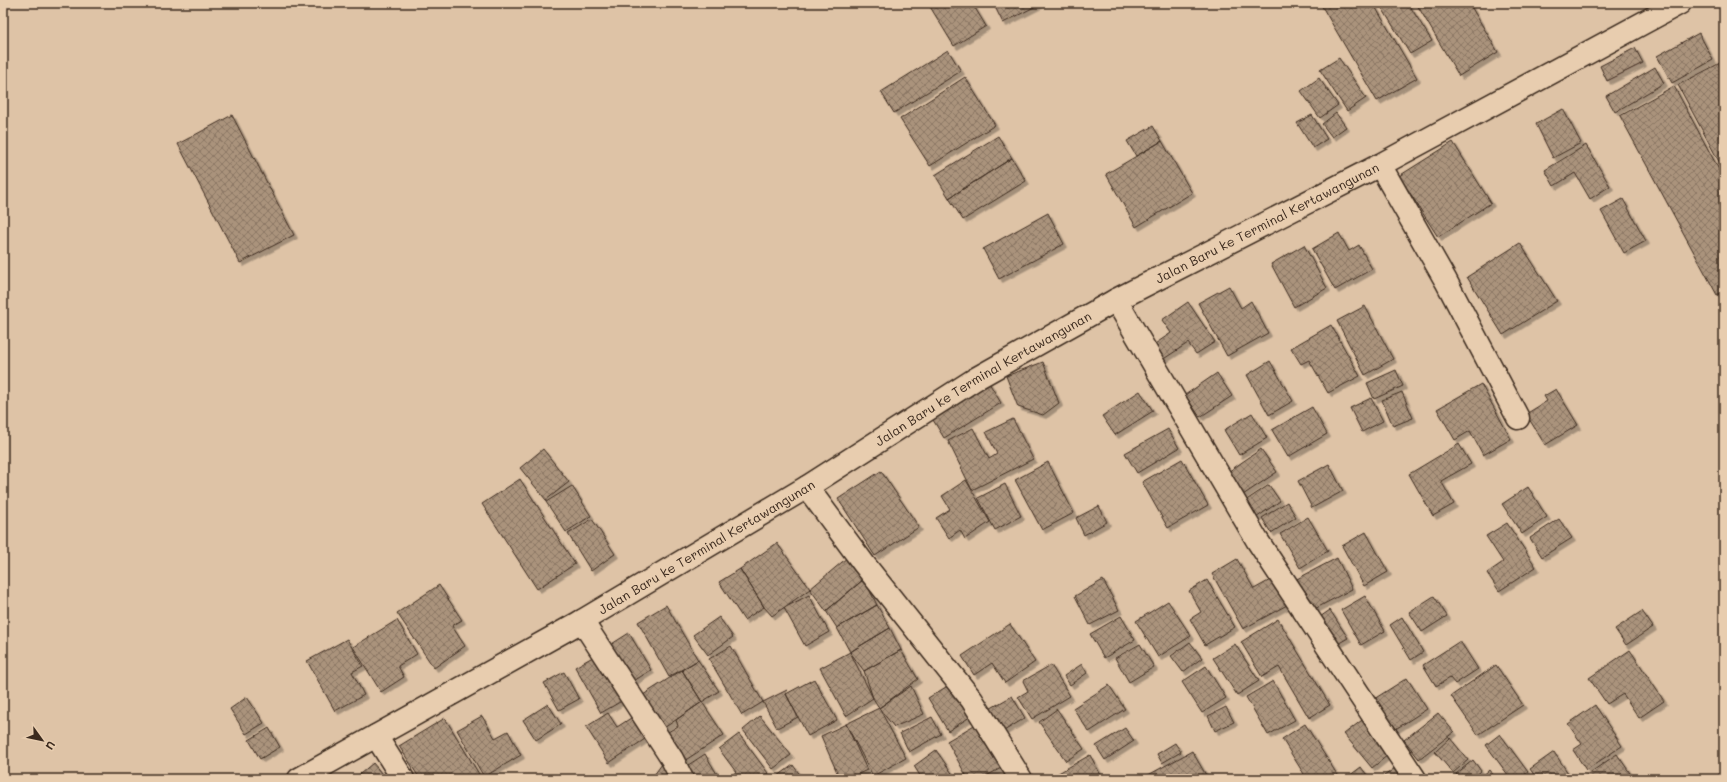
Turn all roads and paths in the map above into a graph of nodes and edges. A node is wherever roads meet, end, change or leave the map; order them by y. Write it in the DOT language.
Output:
graph roads {
  1 [pos="1680,3"];
  2 [pos="1380,165"];
  3 [pos="1116,300"];
  4 [pos="1518,418"];
  5 [pos="807,487"];
  6 [pos="582,621"];
  7 [pos="376,736"];
  8 [pos="299,779"];
  9 [pos="403,779"];
  10 [pos="682,779"];
  11 [pos="1021,779"];
  12 [pos="1415,779"];
  1 -- 2 [label="main road, Jalan Baru ke Terminal Kertawangunan"];
  2 -- 3 [label="main road, Jalan Baru ke Terminal Kertawangunan"];
  2 -- 4 [label="main road"];
  3 -- 5 [label="main road, Jalan Baru ke Terminal Kertawangunan"];
  3 -- 12 [label="main road"];
  5 -- 6 [label="main road, Jalan Baru ke Terminal Kertawangunan"];
  5 -- 11 [label="main road"];
  6 -- 7 [label="main road, Jalan Baru ke Terminal Kertawangunan"];
  6 -- 10 [label="main road"];
  7 -- 8 [label="main road, Jalan Baru ke Terminal Kertawangunan"];
  7 -- 9 [label="main road"];
}
